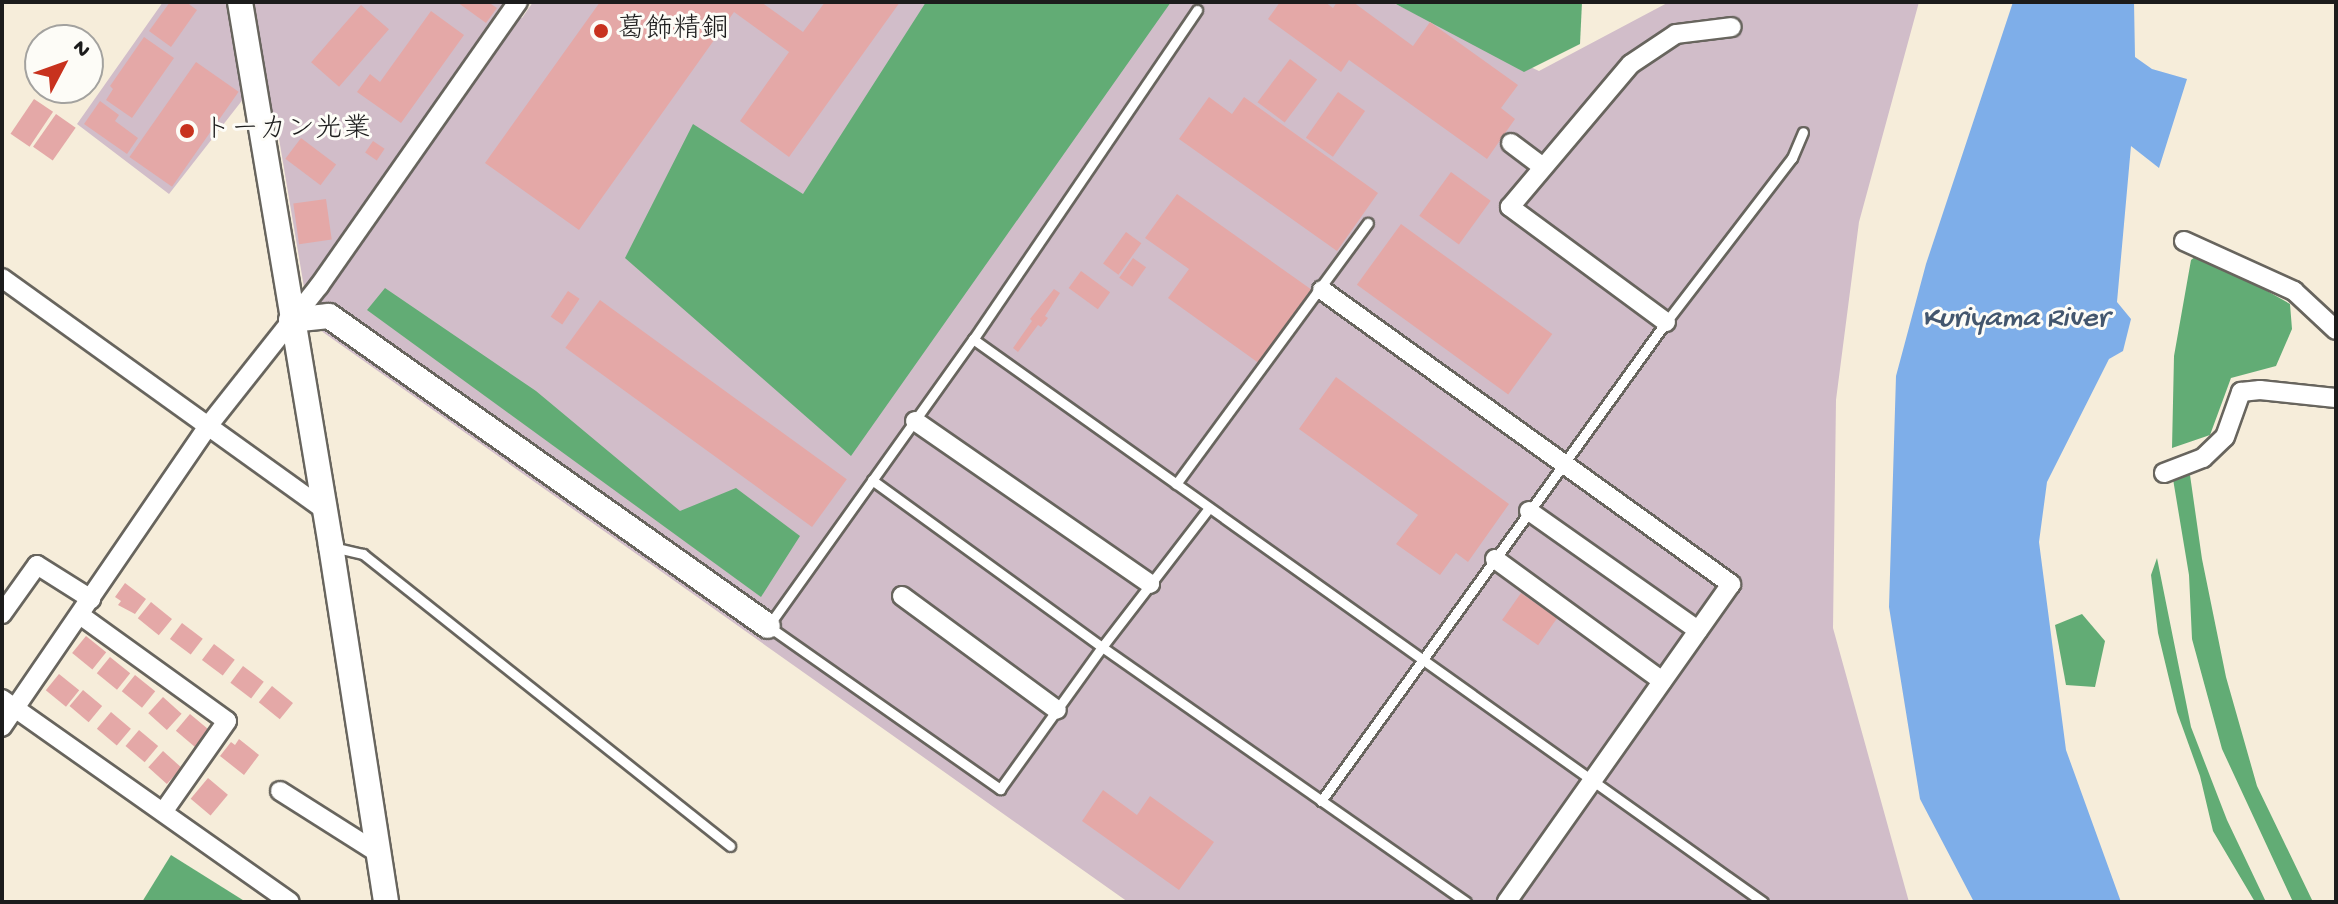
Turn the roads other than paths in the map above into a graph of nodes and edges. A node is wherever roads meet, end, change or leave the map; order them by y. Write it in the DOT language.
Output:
graph roads {
  1 [pos="240,2"];
  2 [pos="518,2"];
  3 [pos="1197,10"];
  4 [pos="1732,27"];
  5 [pos="1803,132"];
  6 [pos="1511,143"];
  7 [pos="1541,166"];
  8 [pos="1368,223"];
  9 [pos="2184,241"];
  10 [pos="2,278"];
  11 [pos="1322,290"];
  12 [pos="291,320"];
  13 [pos="1666,322"];
  14 [pos="2336,330"];
  15 [pos="973,339"];
  16 [pos="2336,398"];
  17 [pos="915,421"];
  18 [pos="208,426"];
  19 [pos="1565,462"];
  20 [pos="2164,473"];
  21 [pos="872,480"];
  22 [pos="1176,484"];
  23 [pos="1209,508"];
  24 [pos="324,509"];
  25 [pos="1529,511"];
  26 [pos="331,546"];
  27 [pos="1495,559"];
  28 [pos="1150,584"];
  29 [pos="902,596"];
  30 [pos="91,599"];
  31 [pos="2,614"];
  32 [pos="80,615"];
  33 [pos="768,626"];
  34 [pos="1698,630"];
  35 [pos="1102,647"];
  36 [pos="1422,660"];
  37 [pos="1662,681"];
  38 [pos="9,703"];
  39 [pos="1057,710"];
  40 [pos="2,727"];
  41 [pos="1592,780"];
  42 [pos="280,791"];
  43 [pos="1321,801"];
  44 [pos="163,812"];
  45 [pos="730,846"];
  46 [pos="378,853"];
  47 [pos="290,902"];
  48 [pos="386,902"];
  49 [pos="1466,902"];
  50 [pos="1507,902"];
  51 [pos="1763,902"];
  1 -- 12 [label="street"];
  2 -- 12 [label="street"];
  3 -- 15 [label="lane"];
  4 -- 7 [label="street"];
  5 -- 13 [label="lane"];
  6 -- 7 [label="street"];
  7 -- 13 [label="street"];
  8 -- 11 [label="lane"];
  9 -- 14 [label="street"];
  10 -- 18 [label="street"];
  11 -- 19 [label="street"];
  11 -- 22 [label="lane"];
  12 -- 18 [label="street"];
  12 -- 24 [label="street"];
  12 -- 33 [label="street"];
  13 -- 19 [label="lane"];
  15 -- 17 [label="lane"];
  15 -- 22 [label="lane"];
  16 -- 20 [label="street"];
  17 -- 21 [label="lane"];
  17 -- 28 [label="street"];
  18 -- 24 [label="street"];
  18 -- 30 [label="street"];
  19 -- 25 [label="lane"];
  19 -- 34 [label="street"];
  21 -- 33 [label="lane"];
  21 -- 35 [label="lane"];
  22 -- 23 [label="lane"];
  23 -- 28 [label="lane"];
  23 -- 36 [label="lane"];
  24 -- 26 [label="street"];
  25 -- 27 [label="lane"];
  25 -- 34 [label="street"];
  26 -- 45 [label="lane"];
  26 -- 46 [label="street"];
  27 -- 36 [label="lane"];
  27 -- 37 [label="street"];
  28 -- 35 [label="lane"];
  29 -- 39 [label="street"];
  30 -- 31 [label="street"];
  30 -- 32 [label="street"];
  32 -- 38 [label="street"];
  32 -- 44 [label="street"];
  33 -- 39 [label="lane"];
  34 -- 37 [label="street"];
  35 -- 39 [label="lane"];
  35 -- 43 [label="lane"];
  36 -- 41 [label="lane"];
  36 -- 43 [label="lane"];
  37 -- 41 [label="street"];
  38 -- 40 [label="street"];
  38 -- 44 [label="street"];
  41 -- 50 [label="street"];
  41 -- 51 [label="lane"];
  42 -- 46 [label="street"];
  43 -- 49 [label="lane"];
  44 -- 47 [label="street"];
  46 -- 48 [label="street"];
}
